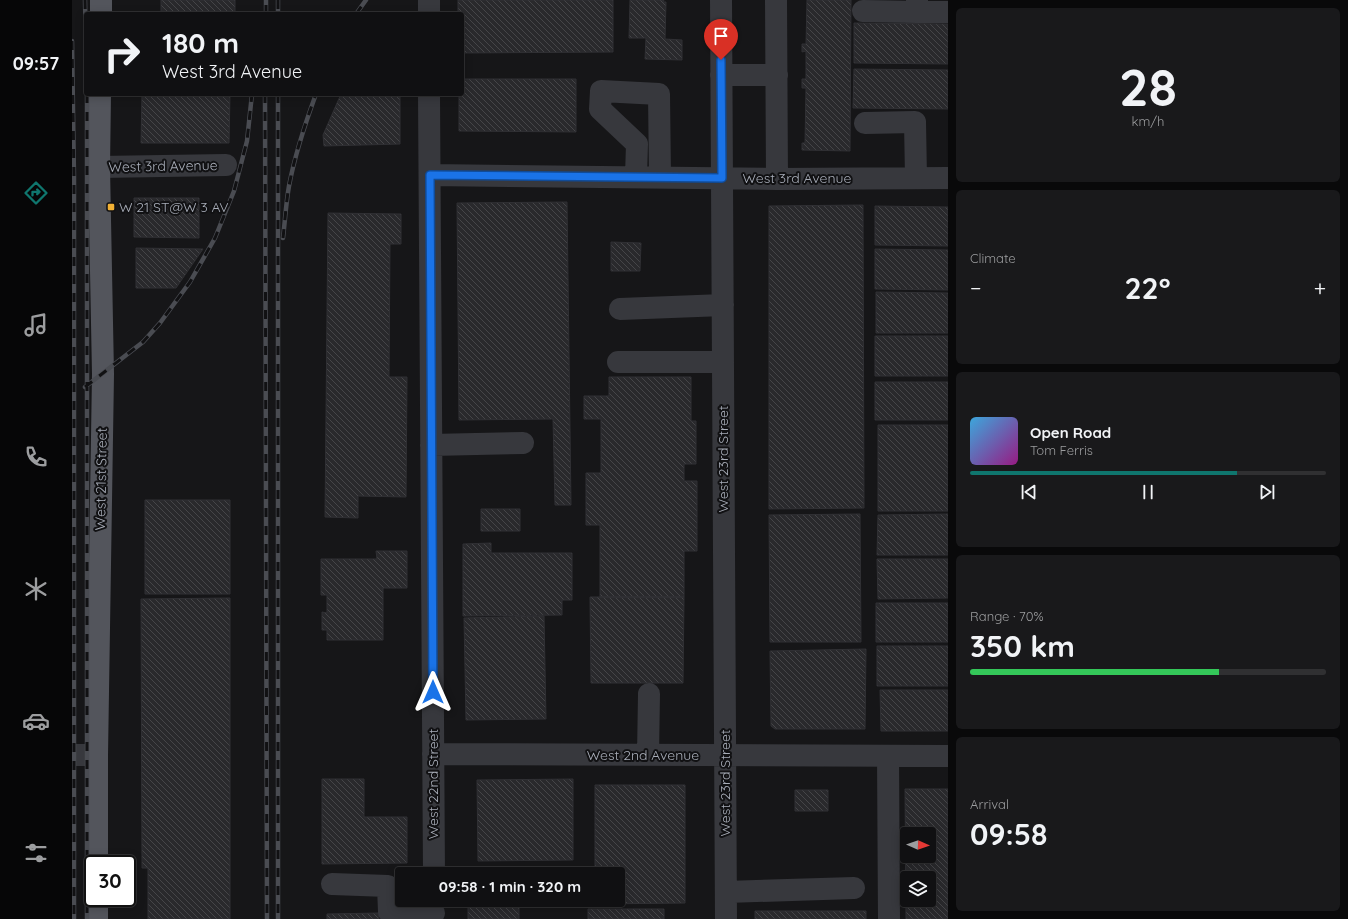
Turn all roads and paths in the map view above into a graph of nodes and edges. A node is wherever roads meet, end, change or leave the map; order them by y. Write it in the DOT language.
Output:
graph roads {
  1 [pos="101,0"];
  2 [pos="429,0"];
  3 [pos="721,0"];
  4 [pos="776,0"];
  5 [pos="917,6"];
  6 [pos="863,11"];
  7 [pos="101,12"];
  8 [pos="429,12"];
  9 [pos="948,12"];
  10 [pos="721,75"];
  11 [pos="777,75"];
  12 [pos="100,96"];
  13 [pos="429,96"];
  14 [pos="865,123"];
  15 [pos="226,165"];
  16 [pos="99,167"];
  17 [pos="430,175"];
  18 [pos="636,176"];
  19 [pos="660,177"];
  20 [pos="722,178"];
  21 [pos="916,178"];
  22 [pos="948,178"];
  23 [pos="776,179"];
  24 [pos="723,305"];
  25 [pos="620,309"];
  26 [pos="618,362"];
  27 [pos="723,362"];
  28 [pos="523,442"];
  29 [pos="431,445"];
  30 [pos="649,694"];
  31 [pos="433,754"];
  32 [pos="72,755"];
  33 [pos="97,755"];
  34 [pos="648,755"];
  35 [pos="725,755"];
  36 [pos="888,756"];
  37 [pos="948,756"];
  38 [pos="97,855"];
  39 [pos="434,867"];
  40 [pos="332,884"];
  41 [pos="854,888"];
  42 [pos="726,892"];
  43 [pos="97,907"];
  44 [pos="434,911"];
  45 [pos="97,919"];
  46 [pos="726,919"];
  47 [pos="889,919"];
  1 -- 7 [label="main road"];
  2 -- 8 [label="street"];
  3 -- 10 [label="street, West 23rd Street"];
  4 -- 11 [label="street"];
  5 -- 6 [label="street"];
  5 -- 9 [label="street"];
  10 -- 11 [label="street"];
  10 -- 20 [label="street, West 23rd Street"];
  11 -- 23 [label="street"];
  12 -- 16 [label="main road, West 21st Street"];
  13 -- 17 [label="street, West 22nd Street"];
  14 -- 21 [label="street"];
  15 -- 16 [label="street, West 3rd Avenue"];
  16 -- 33 [label="main road, West 21st Street"];
  17 -- 18 [label="street, West 3rd Avenue"];
  17 -- 29 [label="street, West 22nd Street"];
  18 -- 19 [label="street, West 3rd Avenue"];
  18 -- 19 [label="street"];
  19 -- 20 [label="street, West 3rd Avenue"];
  20 -- 23 [label="street, West 3rd Avenue"];
  20 -- 24 [label="street, West 23rd Street"];
  21 -- 22 [label="street, West 3rd Avenue"];
  21 -- 23 [label="street, West 3rd Avenue"];
  24 -- 25 [label="street"];
  24 -- 27 [label="street, West 23rd Street"];
  26 -- 27 [label="street"];
  27 -- 35 [label="street, West 23rd Street"];
  28 -- 29 [label="street"];
  29 -- 31 [label="street, West 22nd Street"];
  30 -- 34 [label="street"];
  31 -- 34 [label="street, West 2nd Avenue"];
  31 -- 39 [label="street, West 22nd Street"];
  32 -- 33 [label="street"];
  33 -- 38 [label="main road, West 21st Street"];
  34 -- 35 [label="street, West 2nd Avenue"];
  35 -- 36 [label="street, West 2nd Avenue"];
  35 -- 42 [label="street, West 23rd Street"];
  36 -- 37 [label="street, West 2nd Avenue"];
  36 -- 47 [label="street"];
  40 -- 44 [label="street"];
  41 -- 42 [label="street"];
  42 -- 46 [label="street, West 23rd Street"];
  43 -- 45 [label="main road"];
}
